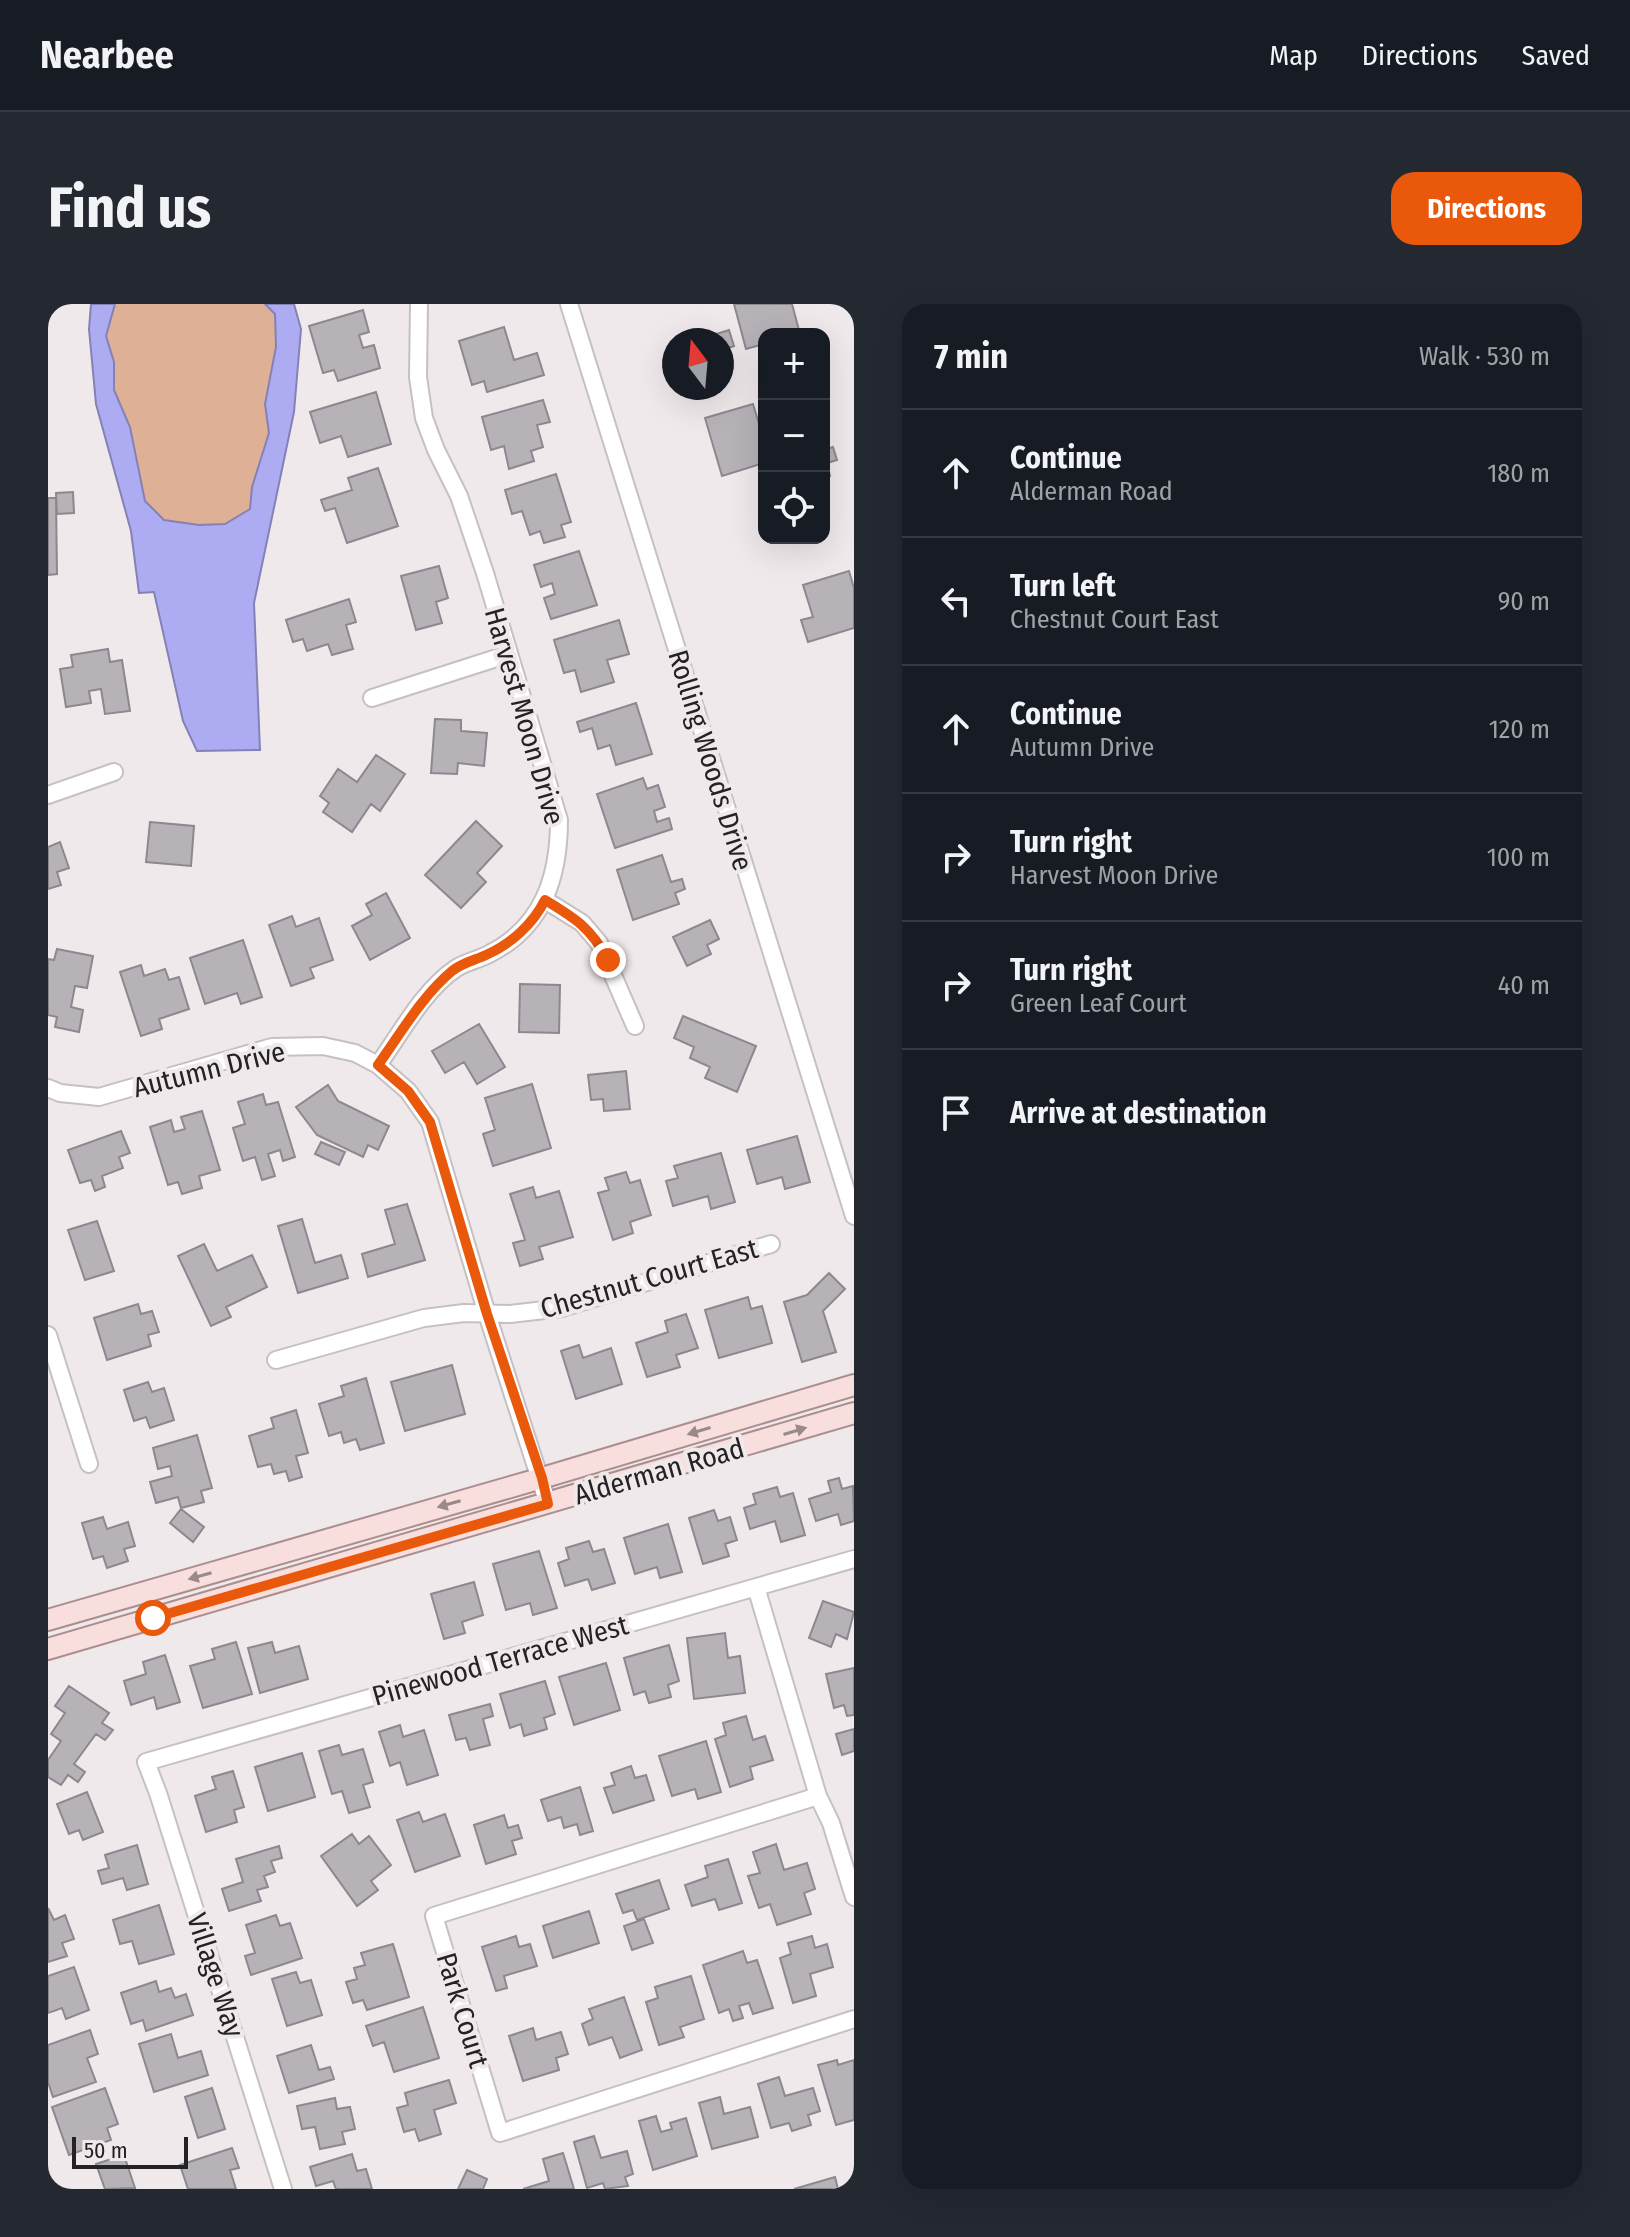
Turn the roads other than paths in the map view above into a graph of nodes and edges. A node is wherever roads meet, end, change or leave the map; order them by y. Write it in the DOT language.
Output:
graph roads {
  1 [pos="419,304"];
  2 [pos="569,304"];
  3 [pos="509,654"];
  4 [pos="372,698"];
  5 [pos="114,772"];
  6 [pos="48,795"];
  7 [pos="545,900"];
  8 [pos="635,1026"];
  9 [pos="378,1065"];
  10 [pos="48,1088"];
  11 [pos="854,1216"];
  12 [pos="771,1244"];
  13 [pos="487,1314"];
  14 [pos="48,1335"];
  15 [pos="276,1360"];
  16 [pos="854,1385"];
  17 [pos="854,1413"];
  18 [pos="89,1464"];
  19 [pos="542,1478"];
  20 [pos="548,1504"];
  21 [pos="854,1559"];
  22 [pos="756,1587"];
  23 [pos="48,1620"];
  24 [pos="48,1649"];
  25 [pos="146,1762"];
  26 [pos="818,1796"];
  27 [pos="854,1897"];
  28 [pos="854,2019"];
  29 [pos="283,2189"];
  1 -- 3 [label="street, Harvest Moon Drive"];
  2 -- 11 [label="street, Rolling Woods Drive"];
  3 -- 4 [label="street"];
  3 -- 7 [label="street, Harvest Moon Drive"];
  5 -- 6 [label="street"];
  7 -- 8 [label="street"];
  7 -- 9 [label="street, Harvest Moon Drive"];
  9 -- 10 [label="street, Autumn Drive"];
  9 -- 13 [label="street, Autumn Drive"];
  12 -- 13 [label="street, Chestnut Court East"];
  13 -- 15 [label="street, Chestnut Court East"];
  13 -- 19 [label="street"];
  14 -- 18 [label="street"];
  16 -- 19 [label="main road, Alderman Road, one-way"];
  20 -- 17 [label="main road, Alderman Road, one-way"];
  19 -- 20 [label="street"];
  19 -- 23 [label="main road, Alderman Road, one-way"];
  20 -- 24 [label="main road, Alderman Road"];
  21 -- 22 [label="street, Pinewood Terrace West"];
  22 -- 25 [label="street, Pinewood Terrace West"];
  22 -- 26 [label="street"];
  25 -- 29 [label="street, Village Way"];
  26 -- 27 [label="street"];
  26 -- 28 [label="street, Park Court"];
}
